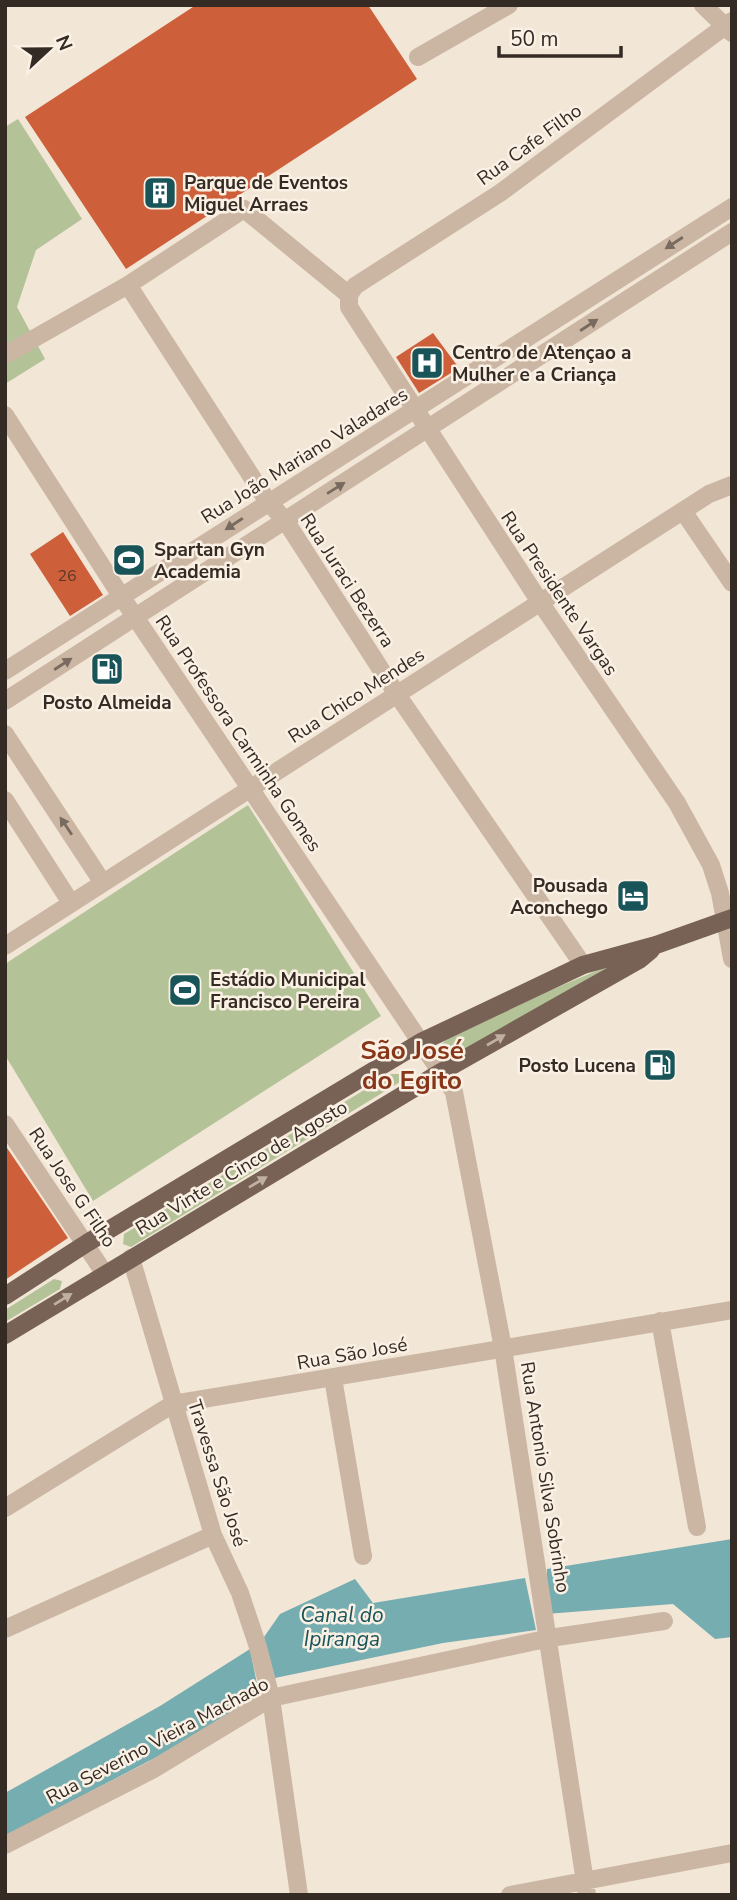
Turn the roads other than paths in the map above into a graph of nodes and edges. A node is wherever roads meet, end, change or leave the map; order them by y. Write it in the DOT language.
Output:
graph roads {
  1 [pos="509,5"];
  2 [pos="703,5"];
  3 [pos="729,27"];
  4 [pos="418,57"];
  5 [pos="732,207"];
  6 [pos="732,232"];
  7 [pos="128,285"];
  8 [pos="349,295"];
  9 [pos="5,355"];
  10 [pos="414,410"];
  11 [pos="5,415"];
  12 [pos="427,430"];
  13 [pos="732,485"];
  14 [pos="268,502"];
  15 [pos="683,511"];
  16 [pos="285,520"];
  17 [pos="732,583"];
  18 [pos="121,596"];
  19 [pos="540,602"];
  20 [pos="136,617"];
  21 [pos="5,671"];
  22 [pos="397,694"];
  23 [pos="5,701"];
  24 [pos="5,734"];
  25 [pos="251,788"];
  26 [pos="5,800"];
  27 [pos="103,883"];
  28 [pos="71,903"];
  29 [pos="728,919"];
  30 [pos="656,945"];
  31 [pos="5,946"];
  32 [pos="732,959"];
  33 [pos="583,965"];
  34 [pos="421,1042"];
  35 [pos="441,1072"];
  36 [pos="5,1124"];
  37 [pos="86,1243"];
  38 [pos="131,1258"];
  39 [pos="105,1273"];
  40 [pos="5,1296"];
  41 [pos="732,1310"];
  42 [pos="660,1321"];
  43 [pos="5,1335"];
  44 [pos="503,1349"];
  45 [pos="333,1378"];
  46 [pos="173,1404"];
  47 [pos="5,1508"];
  48 [pos="697,1527"];
  49 [pos="213,1535"];
  50 [pos="363,1556"];
  51 [pos="664,1621"];
  52 [pos="5,1629"];
  53 [pos="550,1639"];
  54 [pos="271,1698"];
  55 [pos="5,1845"];
  56 [pos="732,1853"];
  57 [pos="586,1887"];
  58 [pos="299,1895"];
  59 [pos="510,1895"];
  1 -- 4 [label="street"];
  2 -- 3 [label="street"];
  3 -- 8 [label="street, Rua Cafe Filho"];
  5 -- 10 [label="street, Rua João Mariano Valadares, one-way"];
  12 -- 6 [label="street, one-way"];
  7 -- 8 [label="street"];
  7 -- 9 [label="street"];
  7 -- 14 [label="street, Rua Juraci Bezerra"];
  8 -- 10 [label="street, Rua Presidente Vargas"];
  10 -- 12 [label="street, Rua Presidente Vargas"];
  10 -- 14 [label="street, Rua João Mariano Valadares"];
  11 -- 18 [label="street, Rua Professora Carminha Gomes"];
  16 -- 12 [label="street, one-way"];
  12 -- 19 [label="street, Rua Presidente Vargas"];
  13 -- 15 [label="street, Rua Chico Mendes"];
  14 -- 16 [label="street, Rua Juraci Bezerra"];
  14 -- 18 [label="street, Rua João Mariano Valadares, one-way"];
  15 -- 17 [label="street"];
  15 -- 19 [label="street, Rua Chico Mendes"];
  16 -- 20 [label="street"];
  16 -- 22 [label="street, Rua Juraci Bezerra"];
  18 -- 20 [label="street, Rua Professora Carminha Gomes"];
  18 -- 21 [label="street, Rua João Mariano Valadares"];
  19 -- 22 [label="street, Rua Chico Mendes"];
  19 -- 29 [label="street, Rua Presidente Vargas"];
  23 -- 20 [label="street, one-way"];
  20 -- 25 [label="street, Rua Professora Carminha Gomes"];
  22 -- 25 [label="street, Rua Chico Mendes"];
  22 -- 33 [label="street, Rua Juraci Bezerra"];
  27 -- 24 [label="street, one-way"];
  25 -- 27 [label="street, Rua Chico Mendes"];
  25 -- 34 [label="street, Rua Professora Carminha Gomes"];
  26 -- 28 [label="street"];
  27 -- 28 [label="street, Rua Chico Mendes"];
  28 -- 31 [label="street, Rua Chico Mendes"];
  29 -- 30 [label="main road"];
  29 -- 32 [label="street, Rua Presidente Vargas"];
  30 -- 33 [label="main road, Rua Vinte e Cinco de Agosto"];
  35 -- 30 [label="main road, Rua Vinte e Cinco de Agosto, one-way"];
  33 -- 34 [label="main road, Rua Vinte e Cinco de Agosto"];
  34 -- 35 [label="street, Rua Professora Carminha Gomes"];
  34 -- 37 [label="main road, Rua Vinte e Cinco de Agosto"];
  38 -- 35 [label="main road, Rua Vinte e Cinco de Agosto, one-way"];
  35 -- 44 [label="street, Rua Antonio Silva Sobrinho"];
  36 -- 37 [label="street, Rua Jose G Filho"];
  37 -- 39 [label="street, Rua Jose G Filho"];
  37 -- 40 [label="main road, Rua Vinte e Cinco de Agosto"];
  38 -- 39 [label="main road, Rua Vinte e Cinco de Agosto"];
  38 -- 46 [label="street, Travessa São José"];
  43 -- 39 [label="main road, Rua Vinte e Cinco de Agosto, one-way"];
  41 -- 42 [label="street, Rua São José"];
  42 -- 44 [label="street, Rua São José"];
  42 -- 48 [label="street"];
  44 -- 45 [label="street, Rua São José"];
  44 -- 53 [label="street, Rua Antonio Silva Sobrinho"];
  45 -- 46 [label="street, Rua São José"];
  45 -- 50 [label="street"];
  46 -- 47 [label="street, Rua São José"];
  46 -- 49 [label="street, Travessa São José"];
  49 -- 52 [label="street"];
  49 -- 54 [label="street, Travessa São José"];
  51 -- 53 [label="street, Rua Severino Vieira Machado"];
  53 -- 54 [label="street, Rua Severino Vieira Machado"];
  53 -- 57 [label="street, Rua Antonio Silva Sobrinho"];
  54 -- 55 [label="street, Rua Severino Vieira Machado"];
  54 -- 58 [label="street, Travessa São José"];
  56 -- 57 [label="street"];
  57 -- 59 [label="street"];
}
